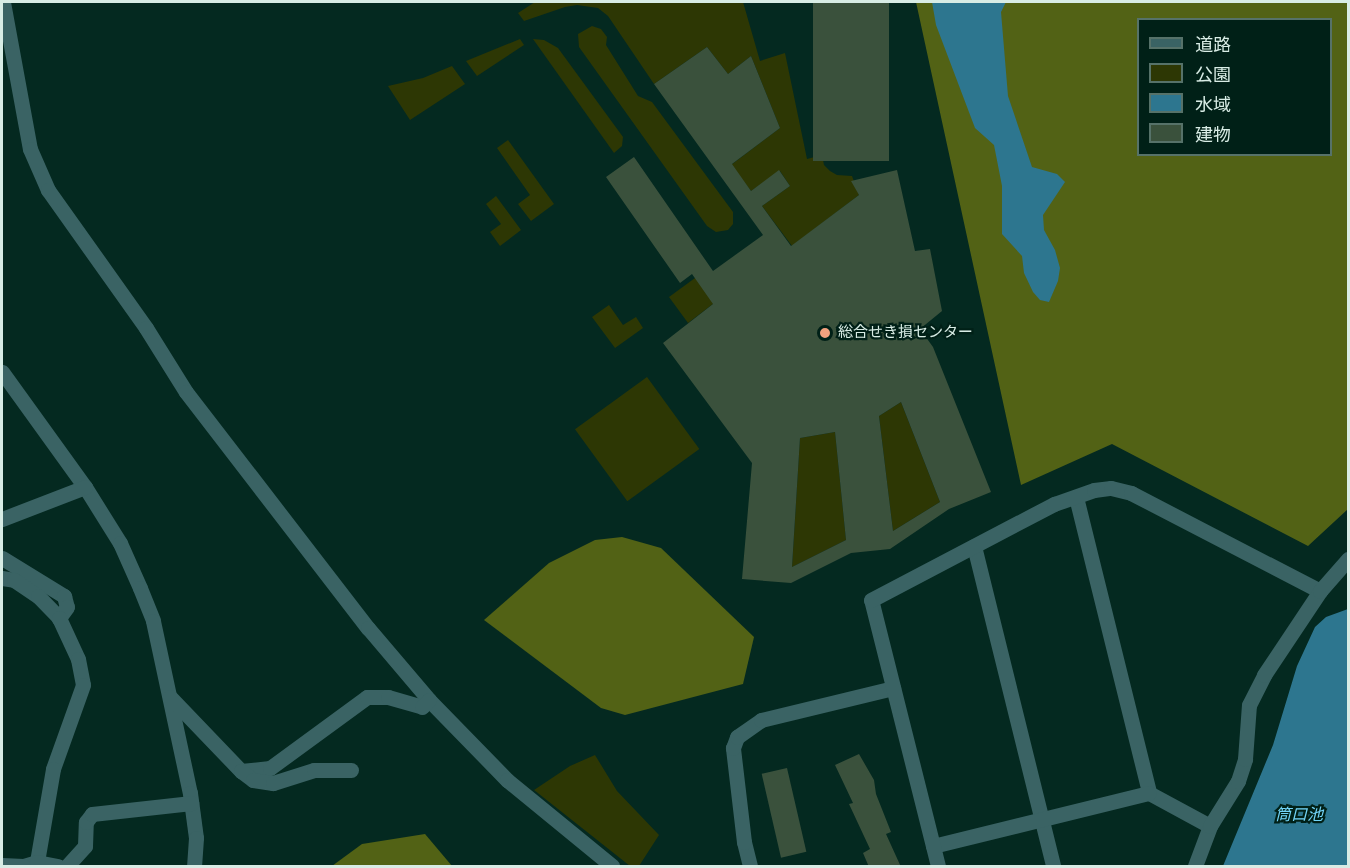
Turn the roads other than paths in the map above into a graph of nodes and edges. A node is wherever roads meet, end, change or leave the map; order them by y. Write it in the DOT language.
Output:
graph roads {
  1 [pos="3,2"];
  2 [pos="2,372"];
  3 [pos="85,487"];
  4 [pos="1076,497"];
  5 [pos="2,519"];
  6 [pos="974,546"];
  7 [pos="2,558"];
  8 [pos="1348,559"];
  9 [pos="2,578"];
  10 [pos="1320,591"];
  11 [pos="59,618"];
  12 [pos="893,688"];
  13 [pos="169,696"];
  14 [pos="429,700"];
  15 [pos="351,770"];
  16 [pos="241,771"];
  17 [pos="1149,793"];
  18 [pos="191,803"];
  19 [pos="1041,818"];
  20 [pos="1210,826"];
  21 [pos="933,846"];
  22 [pos="37,862"];
  23 [pos="2,865"];
  24 [pos="58,867"];
  25 [pos="67,867"];
  26 [pos="194,867"];
  27 [pos="612,867"];
  28 [pos="750,867"];
  29 [pos="938,867"];
  30 [pos="1053,867"];
  31 [pos="1196,867"];
  1 -- 14 [label="street"];
  2 -- 3 [label="street"];
  3 -- 5 [label="street"];
  3 -- 13 [label="street"];
  4 -- 6 [label="street"];
  4 -- 10 [label="street"];
  4 -- 17 [label="street"];
  6 -- 12 [label="street"];
  6 -- 19 [label="street"];
  7 -- 11 [label="street"];
  8 -- 10 [label="street"];
  9 -- 11 [label="street"];
  10 -- 20 [label="street"];
  11 -- 22 [label="street"];
  12 -- 21 [label="street"];
  12 -- 28 [label="street"];
  13 -- 16 [label="street"];
  13 -- 18 [label="street"];
  14 -- 16 [label="street"];
  14 -- 27 [label="street"];
  15 -- 16 [label="street"];
  17 -- 19 [label="street"];
  17 -- 20 [label="street"];
  18 -- 25 [label="street"];
  18 -- 26 [label="street"];
  19 -- 21 [label="street"];
  19 -- 30 [label="street"];
  20 -- 31 [label="street"];
  21 -- 29 [label="street"];
  22 -- 23 [label="street"];
  22 -- 24 [label="street"];
}
